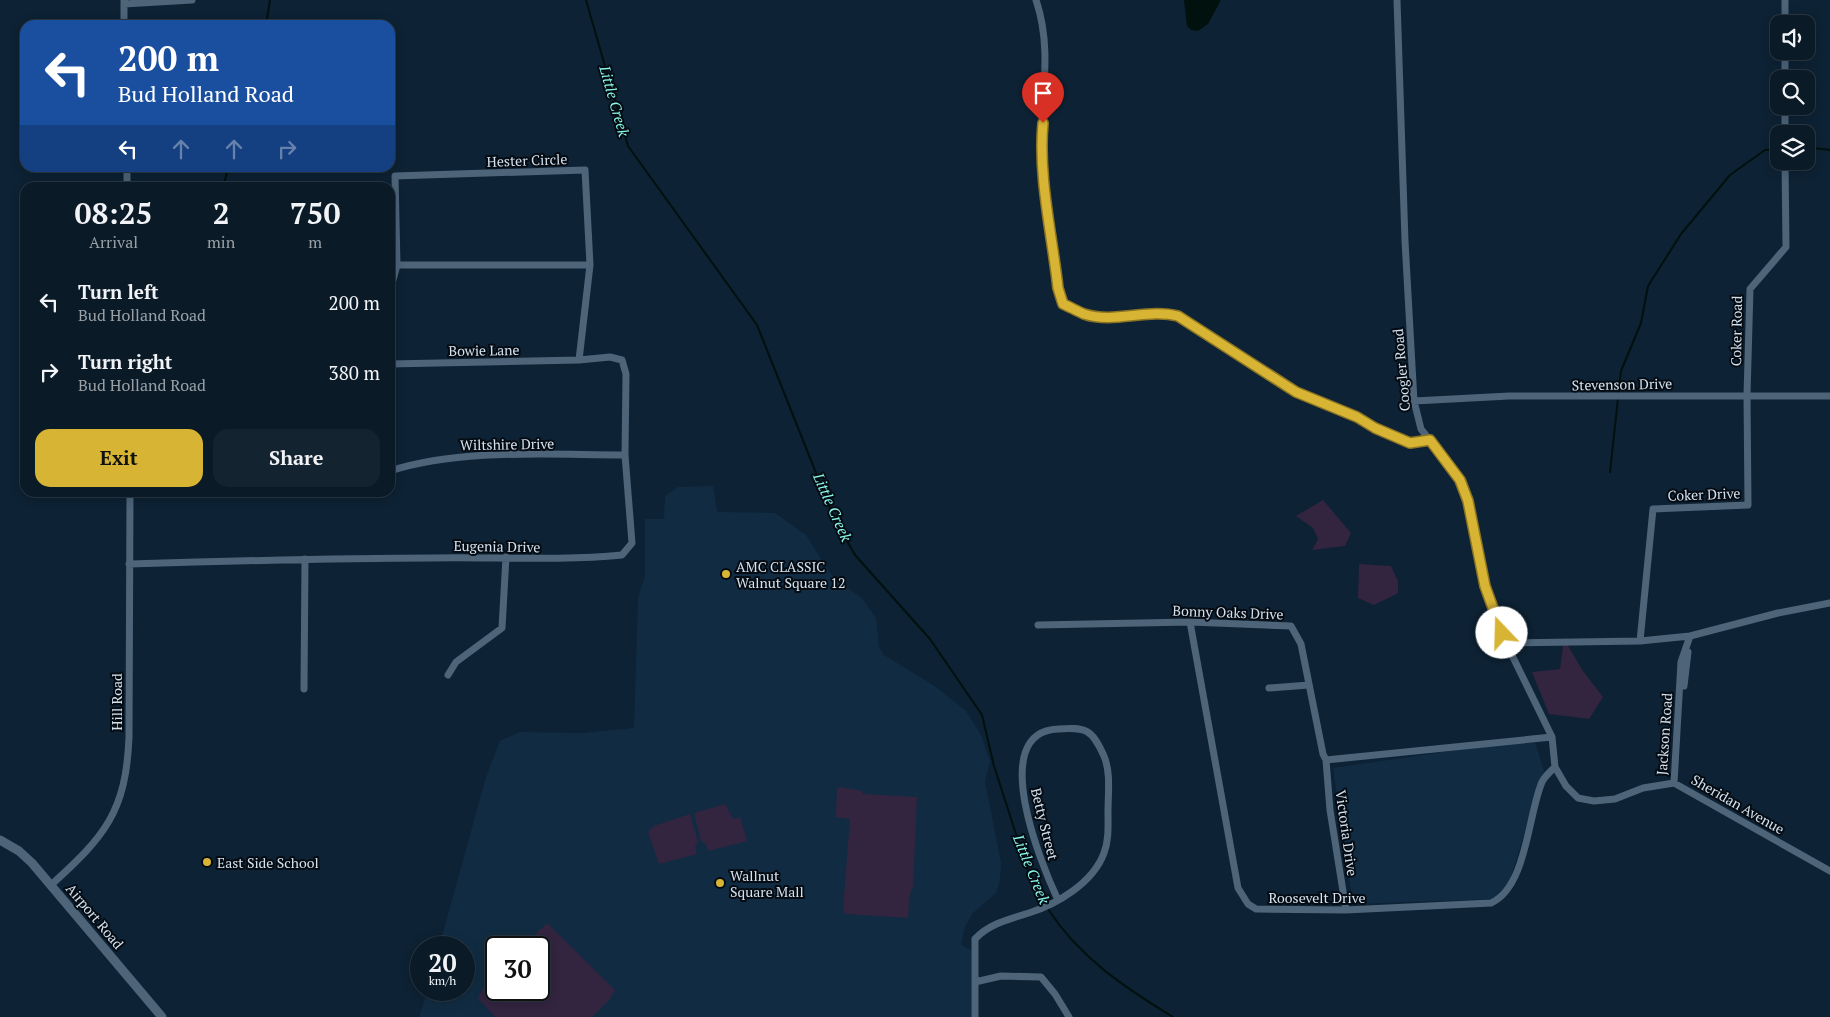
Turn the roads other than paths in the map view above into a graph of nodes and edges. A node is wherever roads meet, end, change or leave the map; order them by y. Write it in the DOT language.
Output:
graph roads {
  1 [pos="192,0"];
  2 [pos="1036,0"];
  3 [pos="1397,0"];
  4 [pos="1785,0"];
  5 [pos="162,1"];
  6 [pos="124,2"];
  7 [pos="1785,15"];
  8 [pos="124,20"];
  9 [pos="1785,170"];
  10 [pos="397,265"];
  11 [pos="590,265"];
  12 [pos="395,273"];
  13 [pos="579,360"];
  14 [pos="395,364"];
  15 [pos="1747,395"];
  16 [pos="1830,396"];
  17 [pos="1414,401"];
  18 [pos="1430,440"];
  19 [pos="625,455"];
  20 [pos="395,469"];
  21 [pos="130,497"];
  22 [pos="506,557"];
  23 [pos="305,559"];
  24 [pos="129,564"];
  25 [pos="1830,603"];
  26 [pos="1190,622"];
  27 [pos="1038,625"];
  28 [pos="1690,636"];
  29 [pos="1640,641"];
  30 [pos="1506,643"];
  31 [pos="448,675"];
  32 [pos="1309,685"];
  33 [pos="1269,688"];
  34 [pos="304,689"];
  35 [pos="1552,737"];
  36 [pos="1326,760"];
  37 [pos="1555,767"];
  38 [pos="1674,783"];
  39 [pos="0,840"];
  40 [pos="1830,871"];
  41 [pos="51,885"];
  42 [pos="1058,900"];
  43 [pos="1346,910"];
  44 [pos="975,982"];
  45 [pos="162,1017"];
  46 [pos="975,1017"];
  47 [pos="1069,1017"];
  1 -- 5 [label="street"];
  2 -- 18 [label="street"];
  3 -- 17 [label="street, Coogler Road"];
  4 -- 7 [label="street"];
  5 -- 6 [label="street"];
  6 -- 8 [label="street"];
  9 -- 15 [label="street, Coker Road"];
  10 -- 11 [label="street"];
  10 -- 11 [label="street, Hester Circle"];
  10 -- 12 [label="street, Hester Circle"];
  11 -- 13 [label="street, Hester Circle"];
  13 -- 14 [label="street, Bowie Lane"];
  13 -- 19 [label="street, Eugenia Drive"];
  15 -- 16 [label="street, Stevenson Drive"];
  15 -- 17 [label="street, Stevenson Drive"];
  15 -- 29 [label="street, Coker Drive"];
  17 -- 18 [label="street, Coogler Road"];
  18 -- 30 [label="street, Coogler Road"];
  19 -- 20 [label="street, Wiltshire Drive"];
  19 -- 22 [label="street, Eugenia Drive"];
  21 -- 24 [label="street, Hill Road"];
  22 -- 23 [label="street, Eugenia Drive"];
  22 -- 31 [label="street"];
  23 -- 24 [label="street, Eugenia Drive"];
  23 -- 34 [label="street"];
  24 -- 41 [label="street, Hill Road"];
  25 -- 28 [label="street"];
  26 -- 27 [label="street, Bonny Oaks Drive"];
  26 -- 32 [label="street, Bonny Oaks Drive"];
  26 -- 43 [label="street, Roosevelt Drive"];
  28 -- 29 [label="street"];
  28 -- 38 [label="street, Jackson Road"];
  29 -- 30 [label="street"];
  30 -- 35 [label="street, Coogler Road"];
  32 -- 33 [label="street"];
  32 -- 36 [label="street, Bonny Oaks Drive"];
  35 -- 36 [label="street"];
  35 -- 37 [label="street, Coogler Road"];
  36 -- 43 [label="street, Victoria Drive"];
  37 -- 38 [label="street, Sheridan Avenue"];
  37 -- 43 [label="street, Roosevelt Drive"];
  38 -- 40 [label="street, Sheridan Avenue"];
  39 -- 41 [label="street, Airport Road"];
  41 -- 45 [label="street, Airport Road"];
  42 -- 42 [label="street, Betty Street"];
  42 -- 44 [label="street, Betty Street"];
  44 -- 46 [label="street, Betty Street"];
  44 -- 47 [label="street"];
}
